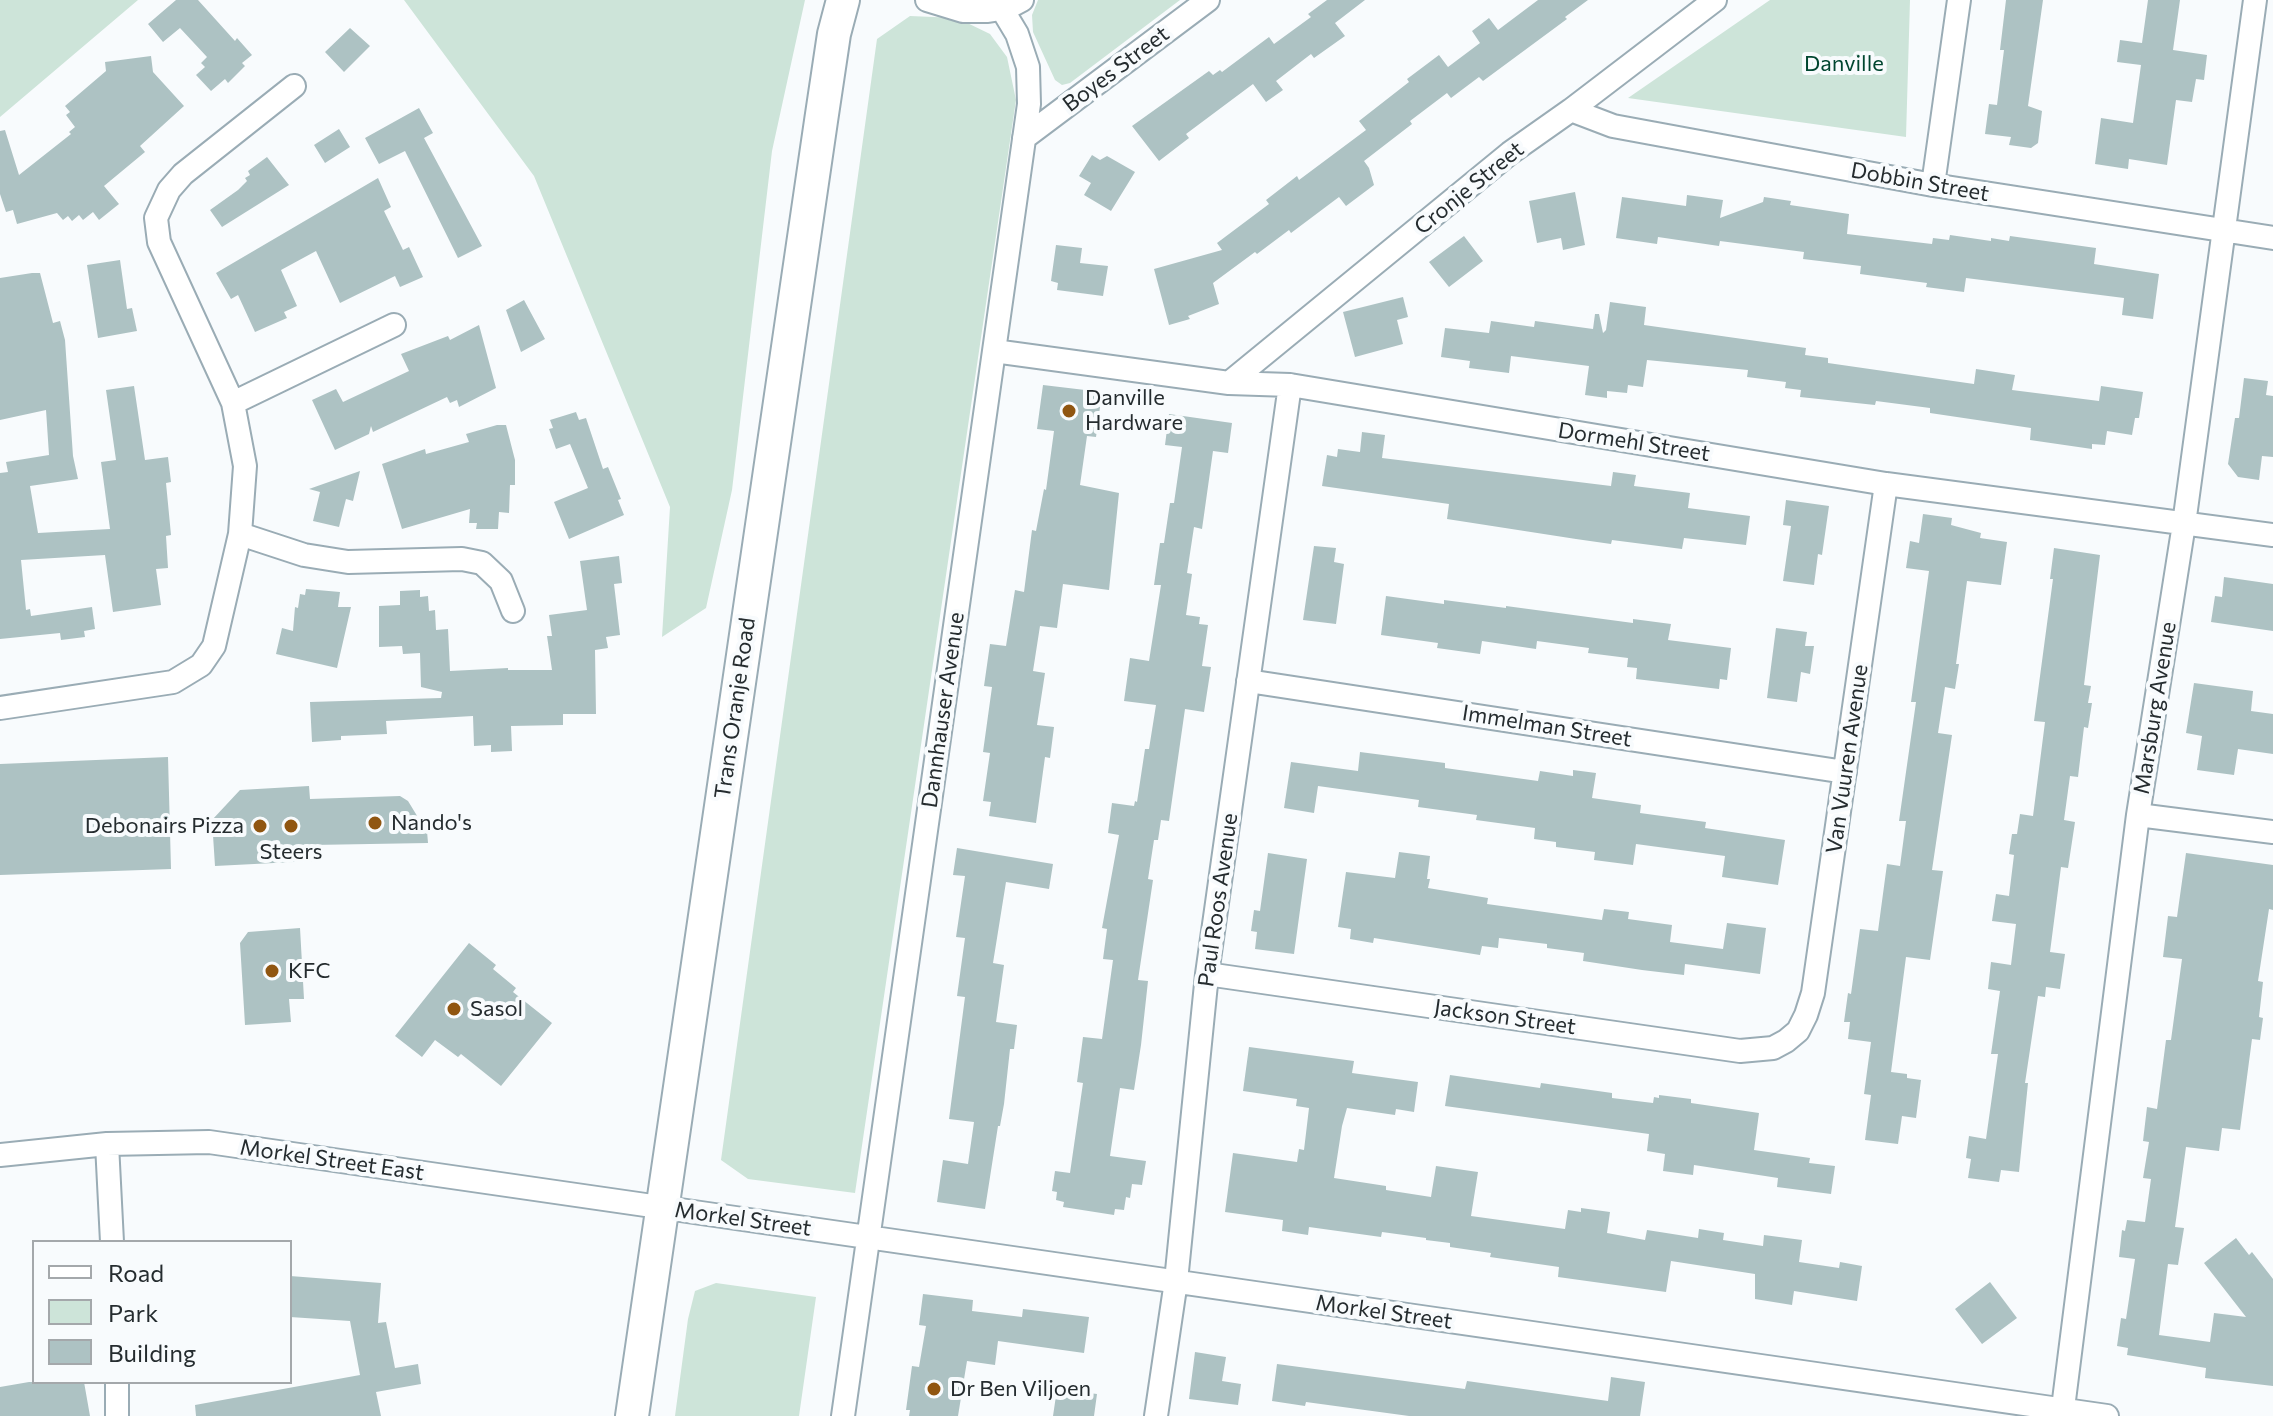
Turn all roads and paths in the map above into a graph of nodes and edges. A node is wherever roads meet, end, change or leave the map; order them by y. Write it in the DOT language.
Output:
graph roads {
  1 [pos="843,0"];
  2 [pos="927,0"];
  3 [pos="1208,0"];
  4 [pos="1715,0"];
  5 [pos="1959,0"];
  6 [pos="2255,0"];
  7 [pos="1012,4"];
  8 [pos="294,86"];
  9 [pos="1571,110"];
  10 [pos="1024,138"];
  11 [pos="1933,185"];
  12 [pos="2224,232"];
  13 [pos="2273,238"];
  14 [pos="394,325"];
  15 [pos="994,351"];
  16 [pos="1229,383"];
  17 [pos="1290,385"];
  18 [pos="233,403"];
  19 [pos="1886,484"];
  20 [pos="2184,524"];
  21 [pos="240,534"];
  22 [pos="2273,535"];
  23 [pos="513,611"];
  24 [pos="1248,681"];
  25 [pos="0,708"];
  26 [pos="1845,772"];
  27 [pos="2138,815"];
  28 [pos="2273,832"];
  29 [pos="1207,974"];
  30 [pos="1798,1031"];
  31 [pos="107,1144"];
  32 [pos="0,1155"];
  33 [pos="662,1207"];
  34 [pos="868,1237"];
  35 [pos="112,1240"];
  36 [pos="1176,1281"];
  37 [pos="117,1384"];
  38 [pos="2062,1413"];
  39 [pos="117,1416"];
  40 [pos="632,1416"];
  41 [pos="843,1416"];
  42 [pos="1156,1416"];
  43 [pos="2107,1416"];
  1 -- 33 [label="main road, Trans Oranje Road"];
  2 -- 7 [label="street"];
  3 -- 10 [label="street, Boyes Street"];
  4 -- 9 [label="street, Cronje Street"];
  5 -- 11 [label="street"];
  6 -- 12 [label="street, Marsburg Avenue"];
  7 -- 10 [label="street, Dannhauser Avenue"];
  8 -- 18 [label="street"];
  9 -- 11 [label="street, Dobbin Street"];
  9 -- 16 [label="street, Cronje Street"];
  10 -- 15 [label="street, Dannhauser Avenue"];
  11 -- 12 [label="street, Dobbin Street"];
  12 -- 13 [label="street, Dobbin Street"];
  12 -- 20 [label="street, Marsburg Avenue"];
  14 -- 18 [label="street"];
  15 -- 16 [label="street, Dormehl Street"];
  15 -- 34 [label="street, Dannhauser Avenue"];
  16 -- 17 [label="street, Dormehl Street"];
  17 -- 19 [label="street, Dormehl Street"];
  17 -- 24 [label="street, Paul Roos Avenue"];
  18 -- 21 [label="street"];
  19 -- 20 [label="street, Dormehl Street"];
  19 -- 26 [label="street, Van Vuuren Avenue"];
  20 -- 22 [label="street, Dormehl Street"];
  20 -- 27 [label="street, Marsburg Avenue"];
  21 -- 23 [label="street"];
  21 -- 25 [label="street"];
  24 -- 26 [label="street, Immelman Street"];
  24 -- 29 [label="street, Paul Roos Avenue"];
  26 -- 30 [label="street, Van Vuuren Avenue"];
  27 -- 28 [label="street"];
  27 -- 38 [label="street, Marsburg Avenue"];
  29 -- 30 [label="street, Jackson Street"];
  29 -- 36 [label="street, Paul Roos Avenue"];
  31 -- 32 [label="street, Morkel Street East"];
  31 -- 33 [label="street, Morkel Street East"];
  31 -- 35 [label="street"];
  33 -- 34 [label="street, Morkel Street"];
  33 -- 40 [label="main road, Trans Oranje Road"];
  34 -- 36 [label="street, Morkel Street"];
  34 -- 41 [label="street, Dannhauser Avenue"];
  36 -- 38 [label="street, Morkel Street"];
  36 -- 42 [label="street, Paul Roos Avenue"];
  37 -- 39 [label="street"];
  38 -- 43 [label="street, Morkel Street"];
}
